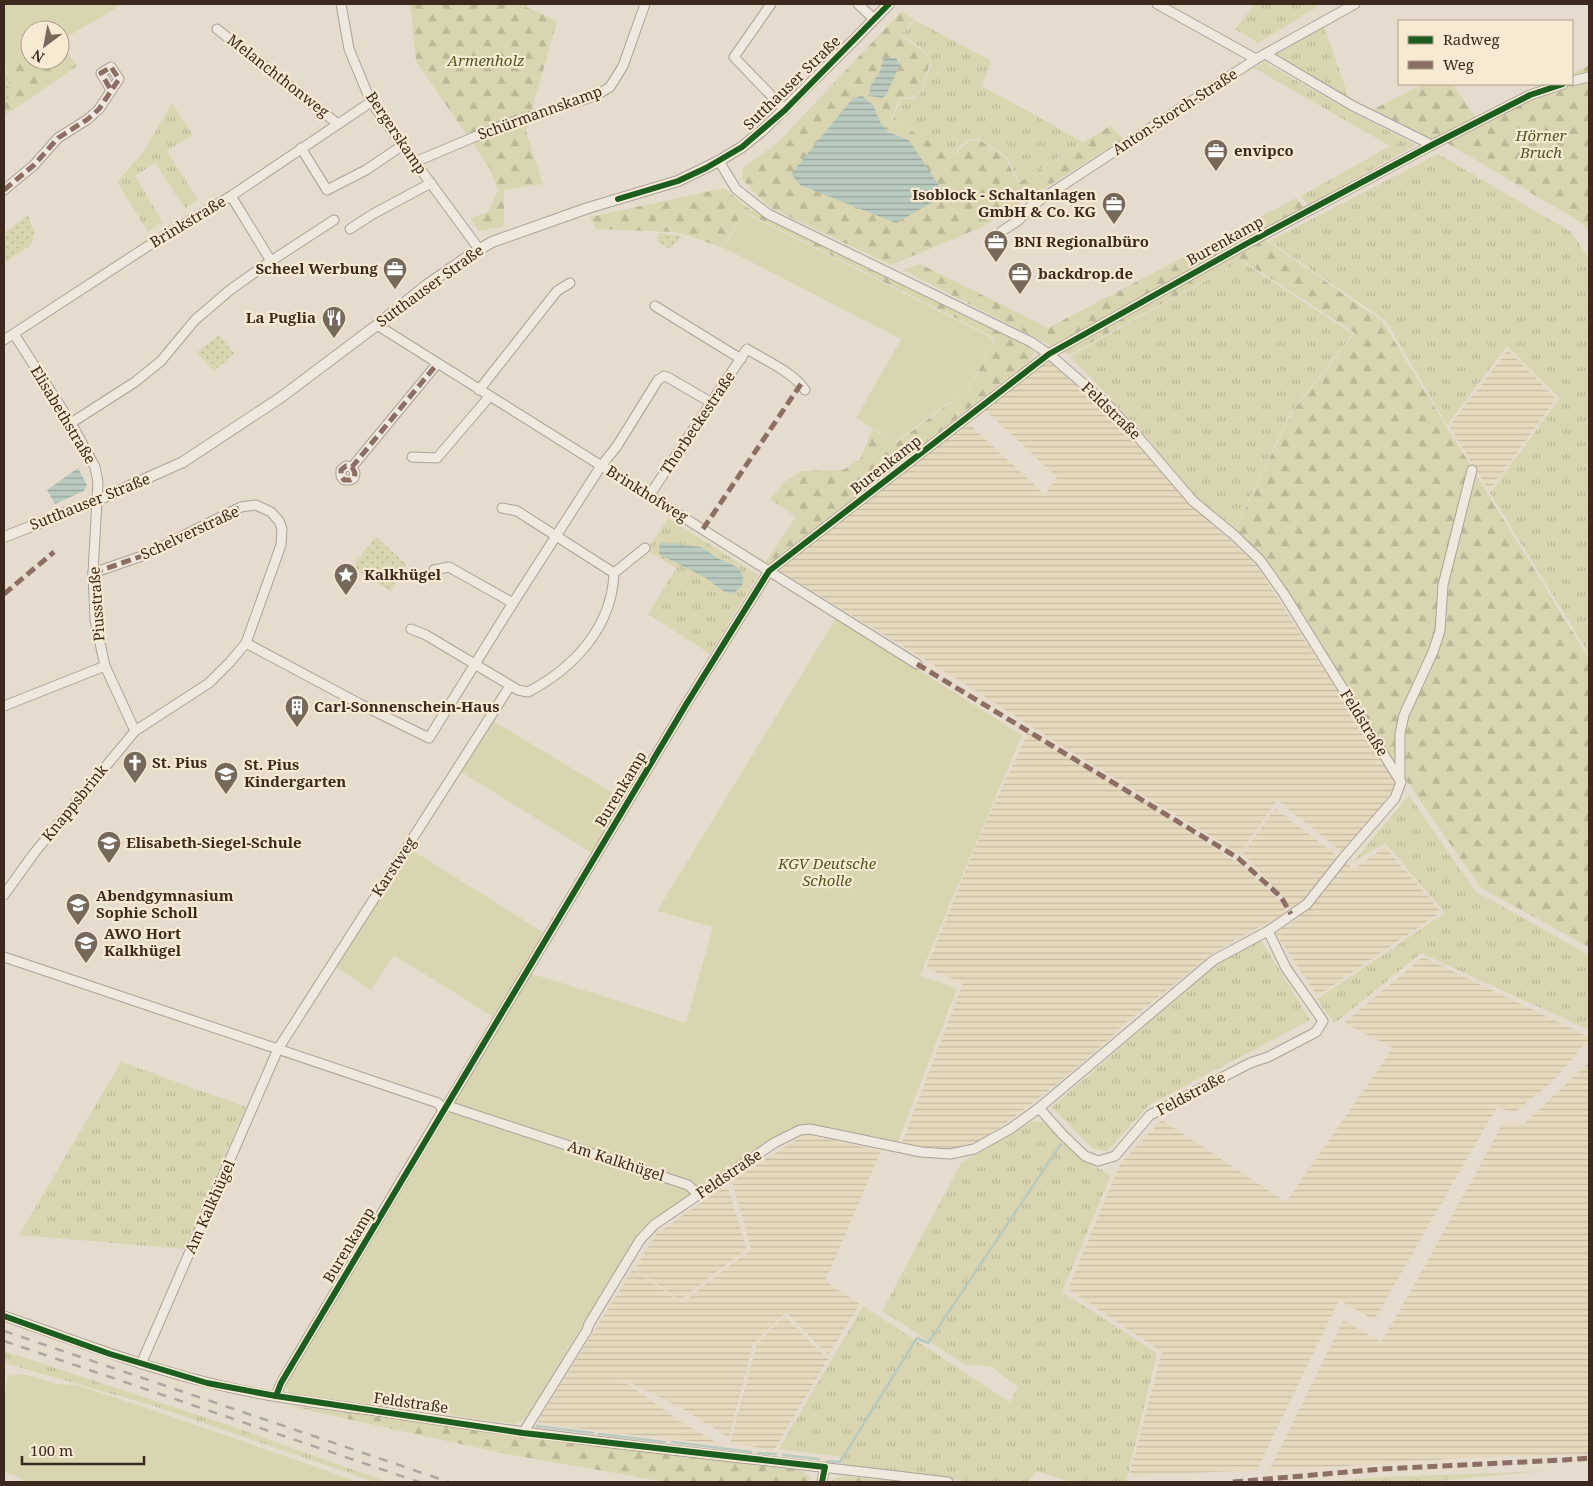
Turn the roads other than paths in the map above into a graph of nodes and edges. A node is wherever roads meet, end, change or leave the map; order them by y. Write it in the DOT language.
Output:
graph roads {
  1 [pos="341,4"];
  2 [pos="644,4"];
  3 [pos="772,4"];
  4 [pos="858,4"];
  5 [pos="889,4"];
  6 [pos="1157,4"];
  7 [pos="1355,4"];
  8 [pos="874,19"];
  9 [pos="217,29"];
  10 [pos="1265,54"];
  11 [pos="1256,60"];
  12 [pos="1589,77"];
  13 [pos="1573,81"];
  14 [pos="1560,85"];
  15 [pos="111,90"];
  16 [pos="371,102"];
  17 [pos="784,110"];
  18 [pos="338,124"];
  19 [pos="1432,144"];
  20 [pos="403,145"];
  21 [pos="301,148"];
  22 [pos="719,161"];
  23 [pos="415,162"];
  24 [pos="431,183"];
  25 [pos="4,190"];
  26 [pos="230,196"];
  27 [pos="334,220"];
  28 [pos="350,229"];
  29 [pos="1002,231"];
  30 [pos="479,250"];
  31 [pos="271,261"];
  32 [pos="570,284"];
  33 [pos="655,306"];
  34 [pos="377,325"];
  35 [pos="14,334"];
  36 [pos="4,340"];
  37 [pos="1049,354"];
  38 [pos="741,359"];
  39 [pos="437,364"];
  40 [pos="479,390"];
  41 [pos="805,390"];
  42 [pos="489,397"];
  43 [pos="712,403"];
  44 [pos="71,423"];
  45 [pos="412,457"];
  46 [pos="601,466"];
  47 [pos="352,467"];
  48 [pos="1472,470"];
  49 [pos="649,496"];
  50 [pos="98,500"];
  51 [pos="502,508"];
  52 [pos="556,535"];
  53 [pos="4,537"];
  54 [pos="644,548"];
  55 [pos="434,570"];
  56 [pos="769,571"];
  57 [pos="93,573"];
  58 [pos="614,573"];
  59 [pos="513,603"];
  60 [pos="410,629"];
  61 [pos="246,643"];
  62 [pos="917,664"];
  63 [pos="475,665"];
  64 [pos="104,666"];
  65 [pos="510,686"];
  66 [pos="4,706"];
  67 [pos="134,731"];
  68 [pos="1400,779"];
  69 [pos="4,896"];
  70 [pos="1268,931"];
  71 [pos="4,957"];
  72 [pos="278,1049"];
  73 [pos="445,1104"];
  74 [pos="1039,1108"];
  75 [pos="698,1194"];
  76 [pos="4,1316"];
  77 [pos="141,1364"];
  78 [pos="276,1396"];
  79 [pos="523,1433"];
  80 [pos="825,1467"];
  81 [pos="822,1482"];
  82 [pos="948,1482"];
  1 -- 16 [label="street, Bergerskamp"];
  2 -- 23 [label="street, Schürmannskamp"];
  3 -- 17 [label="street"];
  4 -- 8 [label="street"];
  5 -- 8 [label="street, Sutthauser Straße"];
  6 -- 11 [label="street, Anton-Storch-Straße"];
  7 -- 10 [label="street"];
  8 -- 17 [label="street, Sutthauser Straße"];
  9 -- 18 [label="street, Melanchthonweg"];
  10 -- 11 [label="street"];
  10 -- 19 [label="street"];
  11 -- 29 [label="street, Anton-Storch-Straße"];
  12 -- 13 [label="street"];
  14 -- 19 [label="street, Burenkamp"];
  15 -- 25 [label="street"];
  16 -- 18 [label="street, Brinkstraße"];
  16 -- 20 [label="street, Bergerskamp"];
  17 -- 22 [label="street, Sutthauser Straße"];
  18 -- 21 [label="street, Brinkstraße"];
  19 -- 37 [label="street, Burenkamp"];
  20 -- 21 [label="street"];
  20 -- 23 [label="street, Bergerskamp"];
  21 -- 26 [label="street, Brinkstraße"];
  22 -- 30 [label="street, Sutthauser Straße"];
  22 -- 37 [label="street, Feldstraße"];
  23 -- 24 [label="street, Bergerskamp"];
  24 -- 28 [label="street"];
  24 -- 30 [label="street, Bergerskamp"];
  26 -- 31 [label="street"];
  26 -- 35 [label="street, Brinkstraße"];
  27 -- 31 [label="street"];
  30 -- 34 [label="street, Sutthauser Straße"];
  31 -- 44 [label="street"];
  32 -- 40 [label="street"];
  33 -- 38 [label="street"];
  34 -- 39 [label="street, Brinkhofweg"];
  34 -- 50 [label="street, Sutthauser Straße"];
  35 -- 36 [label="street, Brinkstraße"];
  35 -- 44 [label="street, Elisabethstraße"];
  37 -- 56 [label="street, Burenkamp"];
  37 -- 68 [label="street, Feldstraße"];
  38 -- 41 [label="street, Thorbeckestraße"];
  38 -- 43 [label="street, Thorbeckestraße"];
  39 -- 40 [label="street, Brinkhofweg"];
  39 -- 47 [label="street"];
  40 -- 42 [label="street, Brinkhofweg"];
  42 -- 45 [label="street"];
  42 -- 46 [label="street, Brinkhofweg"];
  43 -- 46 [label="street"];
  43 -- 49 [label="street, Thorbeckestraße"];
  44 -- 50 [label="street, Elisabethstraße"];
  46 -- 49 [label="street, Brinkhofweg"];
  46 -- 52 [label="street"];
  48 -- 68 [label="street, Feldstraße"];
  49 -- 56 [label="street, Brinkhofweg"];
  50 -- 53 [label="street, Sutthauser Straße"];
  50 -- 57 [label="street, Piusstraße"];
  51 -- 52 [label="street"];
  52 -- 58 [label="street"];
  52 -- 59 [label="street"];
  54 -- 58 [label="street"];
  55 -- 59 [label="street"];
  56 -- 62 [label="street, Brinkhofweg"];
  56 -- 73 [label="street, Burenkamp"];
  57 -- 61 [label="street, Schelverstraße"];
  57 -- 64 [label="street, Piusstraße"];
  58 -- 65 [label="street"];
  59 -- 63 [label="street"];
  60 -- 63 [label="street"];
  61 -- 63 [label="street"];
  61 -- 67 [label="street, Knappsbrink"];
  63 -- 65 [label="street"];
  64 -- 66 [label="street"];
  64 -- 67 [label="street, Piusstraße"];
  65 -- 72 [label="street, Karstweg"];
  67 -- 69 [label="street, Knappsbrink"];
  68 -- 70 [label="street, Feldstraße"];
  70 -- 74 [label="street, Feldstraße"];
  70 -- 74 [label="street, Feldstraße"];
  71 -- 72 [label="street, Am Kalkhügel"];
  72 -- 73 [label="street, Am Kalkhügel"];
  72 -- 77 [label="street, Am Kalkhügel"];
  73 -- 75 [label="street, Am Kalkhügel"];
  73 -- 78 [label="street, Burenkamp"];
  74 -- 75 [label="street, Feldstraße"];
  75 -- 79 [label="street, Feldstraße"];
  76 -- 77 [label="street, Feldstraße"];
  77 -- 78 [label="street, Feldstraße"];
  78 -- 79 [label="street, Feldstraße"];
  79 -- 80 [label="street, Feldstraße"];
  80 -- 81 [label="street"];
  80 -- 82 [label="street, Feldstraße"];
}
